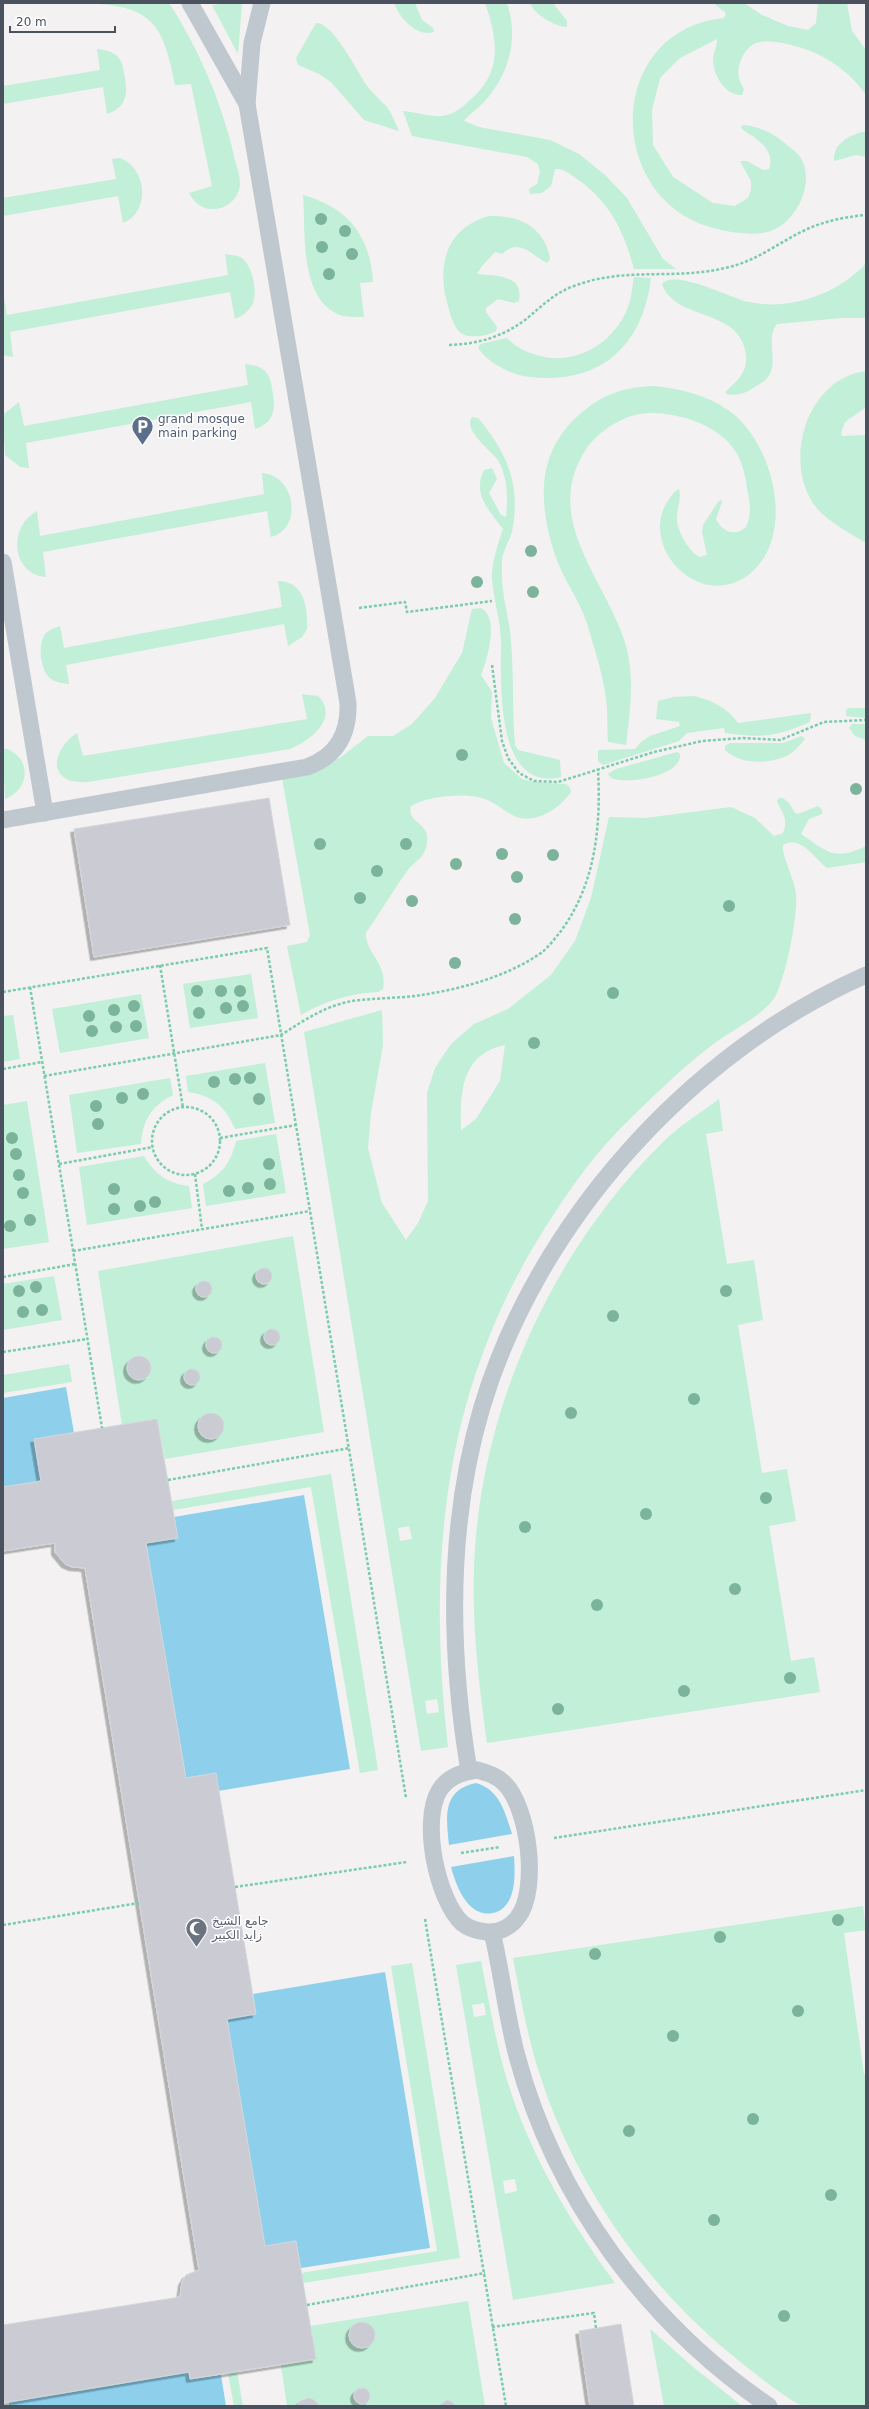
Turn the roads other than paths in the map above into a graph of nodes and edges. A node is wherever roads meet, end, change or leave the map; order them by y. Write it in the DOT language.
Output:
graph roads {
  1 [pos="190,3"];
  2 [pos="262,3"];
  3 [pos="247,104"];
  4 [pos="3,562"];
  5 [pos="45,813"];
  6 [pos="3,820"];
  7 [pos="866,975"];
  8 [pos="469,1771"];
  9 [pos="492,1932"];
  10 [pos="770,2406"];
  1 -- 3 [label="lane"];
  2 -- 3 [label="lane"];
  3 -- 5 [label="lane"];
  4 -- 5 [label="lane"];
  5 -- 6 [label="lane"];
  7 -- 8 [label="lane"];
  8 -- 9 [label="lane"];
  8 -- 9 [label="lane"];
  9 -- 10 [label="lane"];
}
